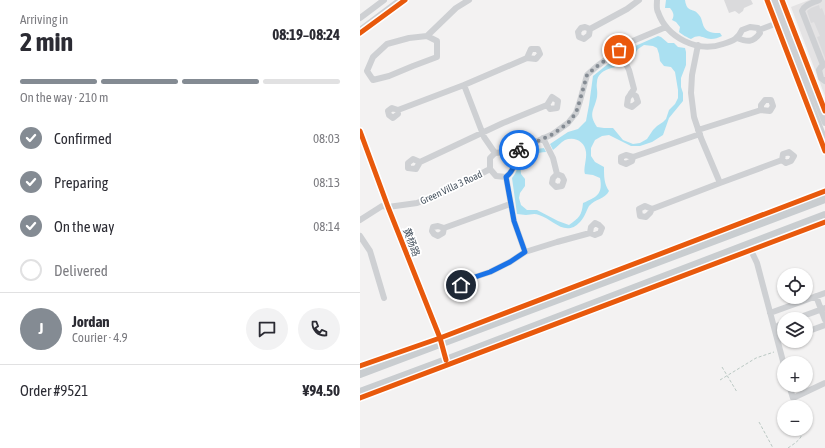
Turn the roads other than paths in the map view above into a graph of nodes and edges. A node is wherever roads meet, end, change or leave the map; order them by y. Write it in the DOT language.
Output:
graph roads {
  1 [pos="384,0"];
  2 [pos="400,0"];
  3 [pos="469,0"];
  4 [pos="639,0"];
  5 [pos="657,0"];
  6 [pos="771,0"];
  7 [pos="777,0"];
  8 [pos="819,0"];
  9 [pos="360,18"];
  10 [pos="780,22"];
  11 [pos="666,28"];
  12 [pos="590,29"];
  13 [pos="360,30"];
  14 [pos="759,30"];
  15 [pos="427,36"];
  16 [pos="736,38"];
  17 [pos="698,45"];
  18 [pos="619,50"];
  19 [pos="527,58"];
  20 [pos="824,65"];
  21 [pos="820,74"];
  22 [pos="808,79"];
  23 [pos="825,81"];
  24 [pos="464,85"];
  25 [pos="631,93"];
  26 [pos="547,105"];
  27 [pos="398,110"];
  28 [pos="761,110"];
  29 [pos="825,123"];
  30 [pos="360,131"];
  31 [pos="699,132"];
  32 [pos="482,133"];
  33 [pos="543,138"];
  34 [pos="825,140"];
  35 [pos="495,153"];
  36 [pos="511,155"];
  37 [pos="633,157"];
  38 [pos="782,160"];
  39 [pos="420,162"];
  40 [pos="490,169"];
  41 [pos="557,174"];
  42 [pos="506,177"];
  43 [pos="720,183"];
  44 [pos="825,199"];
  45 [pos="510,204"];
  46 [pos="385,207"];
  47 [pos="652,209"];
  48 [pos="825,215"];
  49 [pos="360,220"];
  50 [pos="444,228"];
  51 [pos="590,233"];
  52 [pos="360,236"];
  53 [pos="748,244"];
  54 [pos="525,252"];
  55 [pos="463,281"];
  56 [pos="825,293"];
  57 [pos="816,296"];
  58 [pos="384,298"];
  59 [pos="823,309"];
  60 [pos="770,313"];
  61 [pos="813,313"];
  62 [pos="825,320"];
  63 [pos="825,325"];
  64 [pos="813,329"];
  65 [pos="442,344"];
  66 [pos="782,356"];
  67 [pos="446,360"];
  68 [pos="360,374"];
  69 [pos="825,383"];
  70 [pos="813,389"];
  71 [pos="360,392"];
  72 [pos="791,392"];
  73 [pos="806,392"];
  1 -- 9 [label="street"];
  2 -- 13 [label="street"];
  3 -- 15 [label="street"];
  4 -- 12 [label="street"];
  5 -- 11 [label="street"];
  6 -- 10 [label="street"];
  7 -- 22 [label="street"];
  8 -- 20 [label="street"];
  10 -- 14 [label="street"];
  10 -- 34 [label="street"];
  11 -- 17 [label="street"];
  11 -- 18 [label="street"];
  14 -- 16 [label="street"];
  14 -- 16 [label="street"];
  15 -- 15 [label="street"];
  16 -- 17 [label="street"];
  17 -- 31 [label="street"];
  18 -- 25 [label="street"];
  18 -- 33 [label="street"];
  19 -- 24 [label="street"];
  20 -- 21 [label="street"];
  21 -- 22 [label="street"];
  21 -- 23 [label="street"];
  22 -- 29 [label="street"];
  24 -- 27 [label="street"];
  24 -- 32 [label="street"];
  26 -- 32 [label="street"];
  28 -- 31 [label="street"];
  30 -- 46 [label="street, 黄杨路"];
  31 -- 37 [label="street"];
  31 -- 43 [label="street"];
  32 -- 35 [label="street"];
  32 -- 39 [label="street"];
  33 -- 36 [label="street"];
  33 -- 41 [label="street"];
  35 -- 36 [label="street"];
  35 -- 40 [label="street, Green Villa 3 Road"];
  36 -- 42 [label="street"];
  38 -- 43 [label="street"];
  40 -- 42 [label="street, Green Villa 3 Road"];
  40 -- 46 [label="street, Green Villa 3 Road"];
  42 -- 45 [label="street"];
  43 -- 47 [label="street"];
  44 -- 65 [label="main road"];
  45 -- 50 [label="street"];
  45 -- 54 [label="street"];
  46 -- 49 [label="street"];
  46 -- 65 [label="street, 黄杨路"];
  48 -- 53 [label="main road"];
  51 -- 54 [label="street"];
  52 -- 58 [label="street"];
  53 -- 60 [label="street"];
  53 -- 67 [label="main road"];
  54 -- 55 [label="street"];
  56 -- 57 [label="street"];
  57 -- 59 [label="street"];
  57 -- 60 [label="street"];
  59 -- 61 [label="street"];
  59 -- 62 [label="street"];
  60 -- 66 [label="street"];
  63 -- 64 [label="street"];
  65 -- 67 [label="street, 黄杨路"];
  65 -- 68 [label="main road"];
  67 -- 71 [label="main road"];
  69 -- 70 [label="street"];
  72 -- 73 [label="street"];
}
